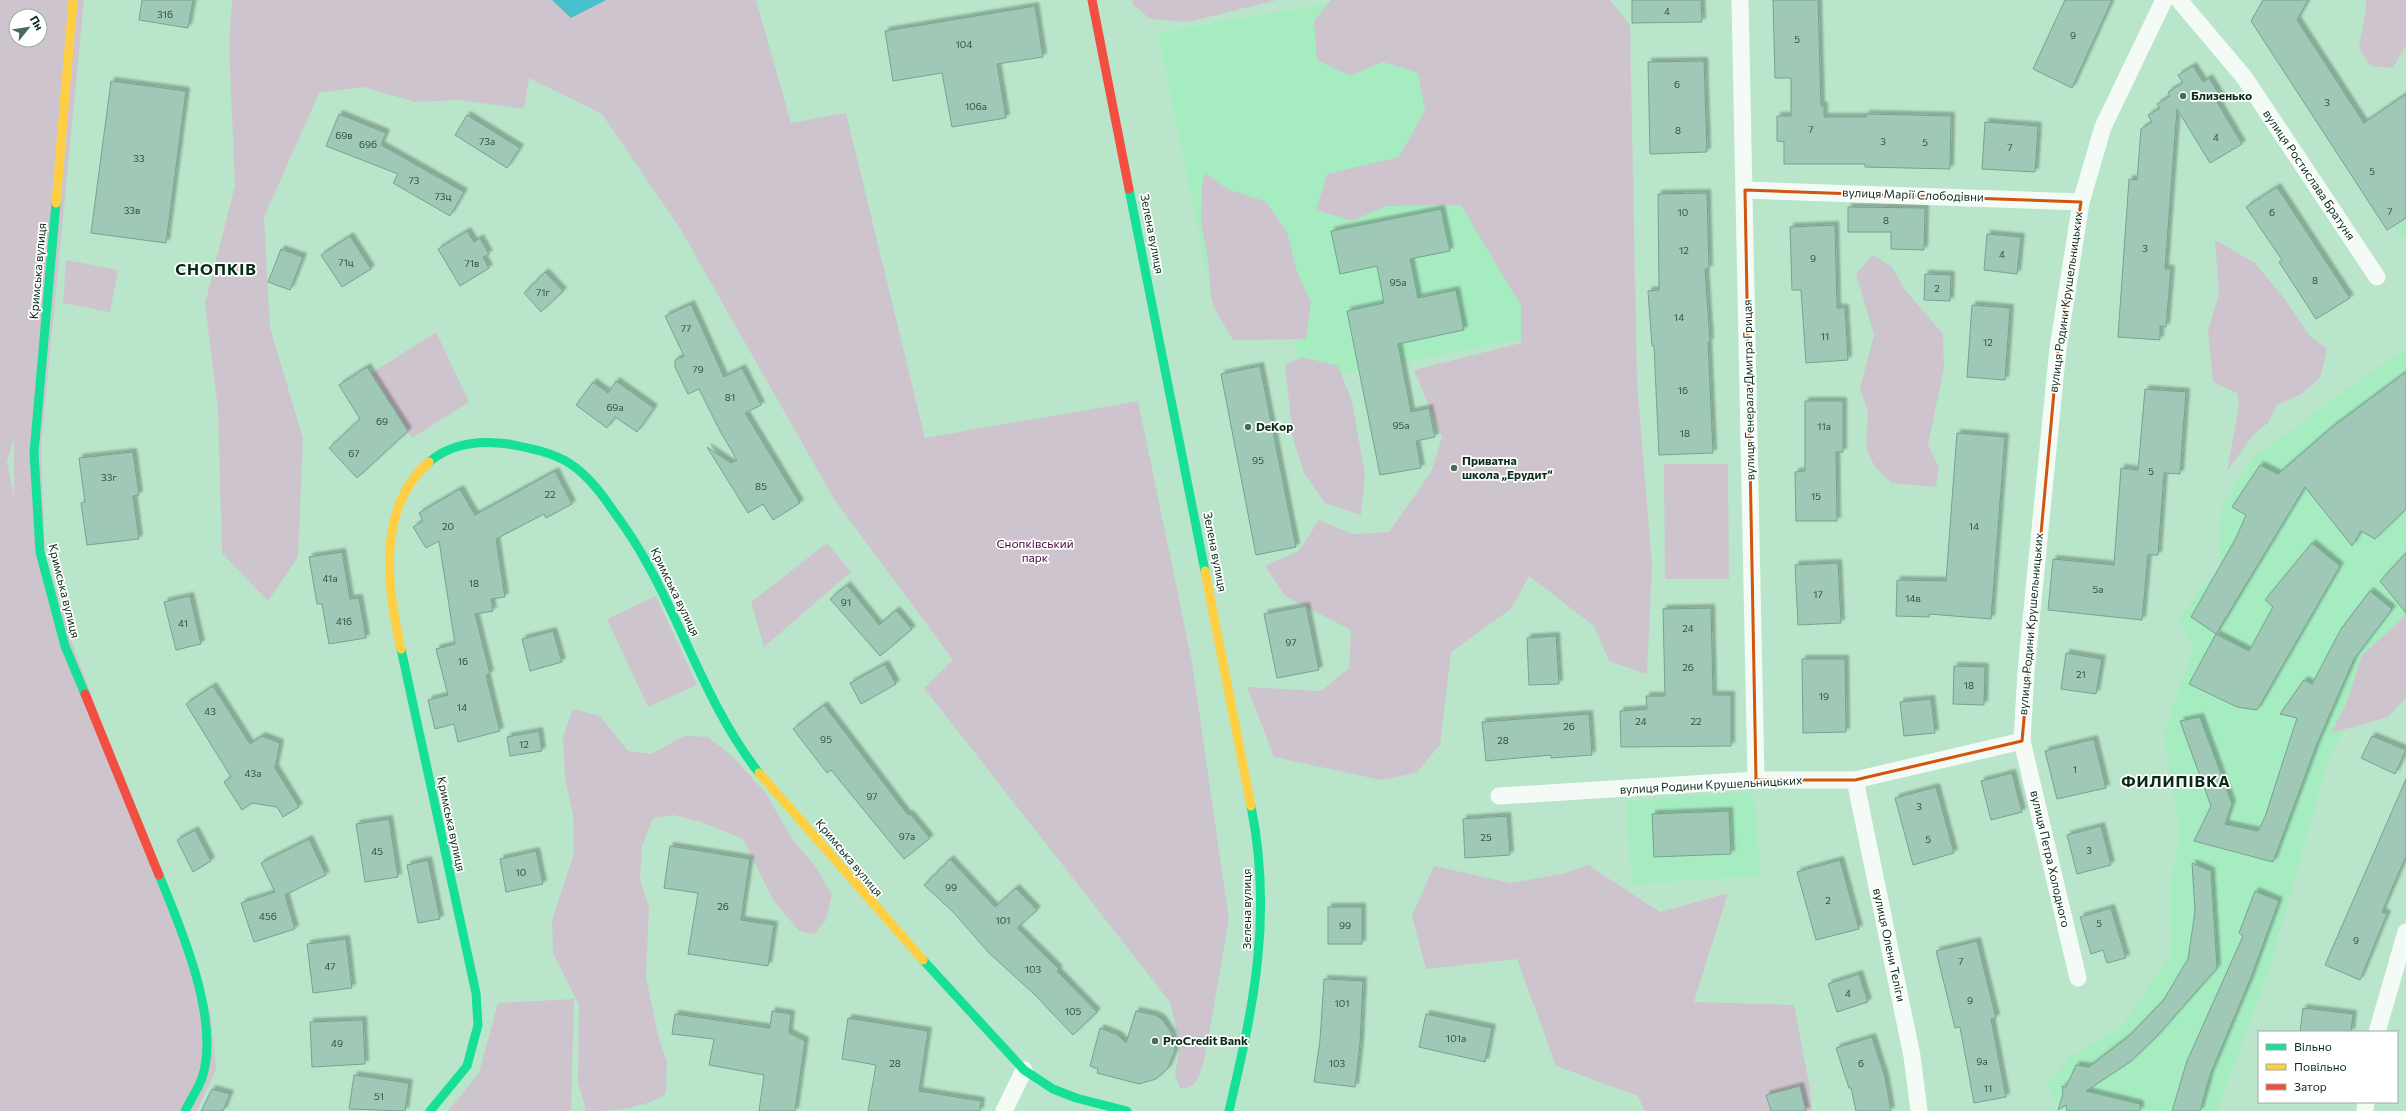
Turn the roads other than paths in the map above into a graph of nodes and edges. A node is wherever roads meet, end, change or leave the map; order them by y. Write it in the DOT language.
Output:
graph roads {
  1 [pos="73,0"];
  2 [pos="1092,0"];
  3 [pos="1740,0"];
  4 [pos="2164,0"];
  5 [pos="2179,0"];
  6 [pos="1745,190"];
  7 [pos="2081,202"];
  8 [pos="2377,277"];
  9 [pos="2022,741"];
  10 [pos="1756,780"];
  11 [pos="1855,780"];
  12 [pos="1499,796"];
  13 [pos="2406,932"];
  14 [pos="2078,978"];
  15 [pos="2377,1031"];
  16 [pos="1024,1070"];
  17 [pos="185,1111"];
  18 [pos="430,1111"];
  19 [pos="1004,1111"];
  20 [pos="1127,1111"];
  21 [pos="1229,1111"];
  22 [pos="1919,1111"];
  1 -- 17 [label="street, Кримська вулиця"];
  2 -- 21 [label="street, Зелена вулиця"];
  3 -- 6 [label="street, вулиця Генерала Дмитра Грицая"];
  4 -- 7 [label="street, вулиця Родини Крушельницьких"];
  5 -- 8 [label="street, вулиця Ростислава Братуня"];
  6 -- 7 [label="street, вулиця Марії Слободівни"];
  6 -- 10 [label="street, вулиця Генерала Дмитра Грицая"];
  7 -- 9 [label="street, вулиця Родини Крушельницьких"];
  9 -- 11 [label="street, вулиця Родини Крушельницьких"];
  9 -- 14 [label="street, вулиця Петра Холодного"];
  10 -- 11 [label="street, вулиця Родини Крушельницьких"];
  10 -- 12 [label="street, вулиця Родини Крушельницьких"];
  11 -- 22 [label="street, вулиця Олени Теліги"];
  13 -- 15 [label="street"];
  16 -- 18 [label="street, Кримська вулиця"];
  16 -- 19 [label="street"];
  16 -- 20 [label="street, Кримська вулиця"];
}
